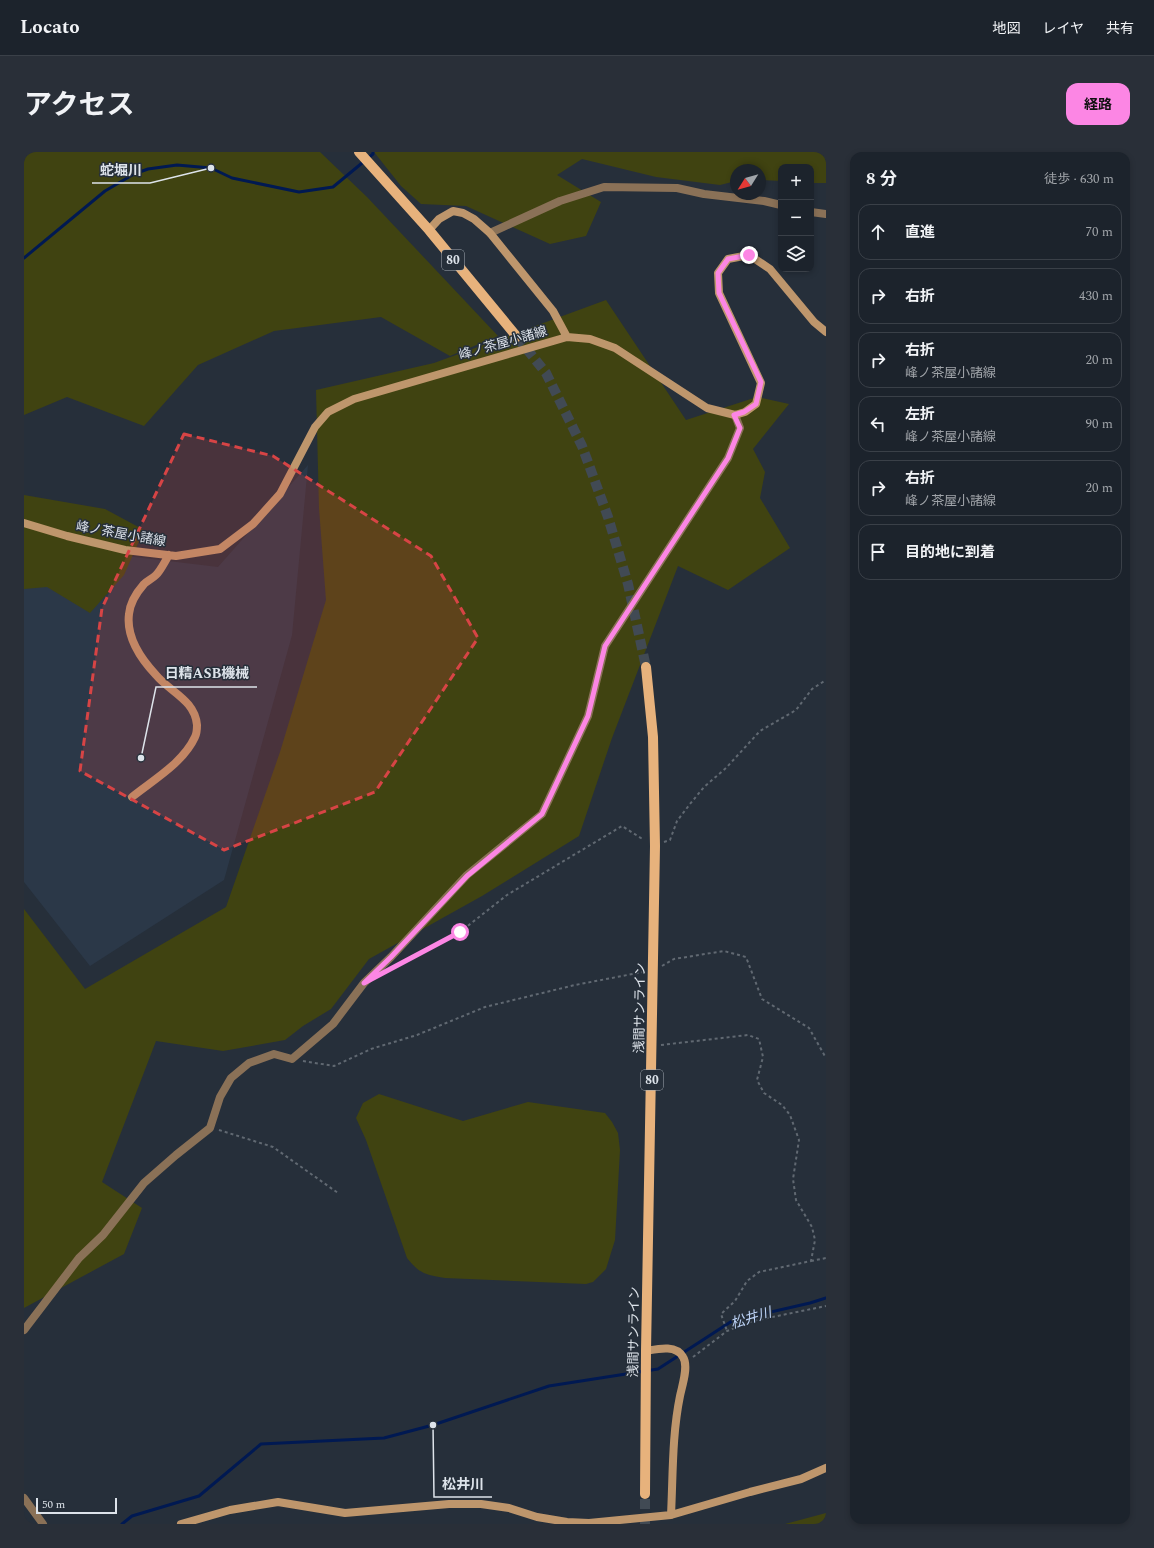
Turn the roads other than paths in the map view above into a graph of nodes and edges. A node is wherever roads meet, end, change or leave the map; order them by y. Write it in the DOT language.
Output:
graph roads {
  1 [pos="359,152"];
  2 [pos="778,204"];
  3 [pos="814,212"];
  4 [pos="826,214"];
  5 [pos="428,230"];
  6 [pos="490,234"];
  7 [pos="826,332"];
  8 [pos="567,337"];
  9 [pos="517,338"];
  10 [pos="734,415"];
  11 [pos="24,523"];
  12 [pos="169,555"];
  13 [pos="646,667"];
  14 [pos="132,797"];
  15 [pos="24,1330"];
  16 [pos="646,1351"];
  17 [pos="826,1468"];
  18 [pos="826,1473"];
  19 [pos="815,1474"];
  20 [pos="645,1494"];
  21 [pos="24,1498"];
  22 [pos="671,1515"];
  23 [pos="43,1524"];
  24 [pos="181,1524"];
  1 -- 5 [label="main road, 80"];
  2 -- 6 [label="street"];
  3 -- 4 [label="street"];
  5 -- 6 [label="street"];
  5 -- 9 [label="main road, 80"];
  6 -- 8 [label="street"];
  7 -- 10 [label="street"];
  8 -- 10 [label="street, 峰ノ茶屋小諸線"];
  8 -- 12 [label="street, 峰ノ茶屋小諸線"];
  10 -- 15 [label="street"];
  11 -- 12 [label="street, 峰ノ茶屋小諸線"];
  12 -- 14 [label="street"];
  13 -- 16 [label="main road, 浅間サンライン / 80"];
  16 -- 20 [label="main road, 浅間サンライン / 80"];
  16 -- 22 [label="street"];
  17 -- 19 [label="street"];
  18 -- 19 [label="street"];
  19 -- 22 [label="street"];
  21 -- 23 [label="street"];
  22 -- 24 [label="street"];
}
